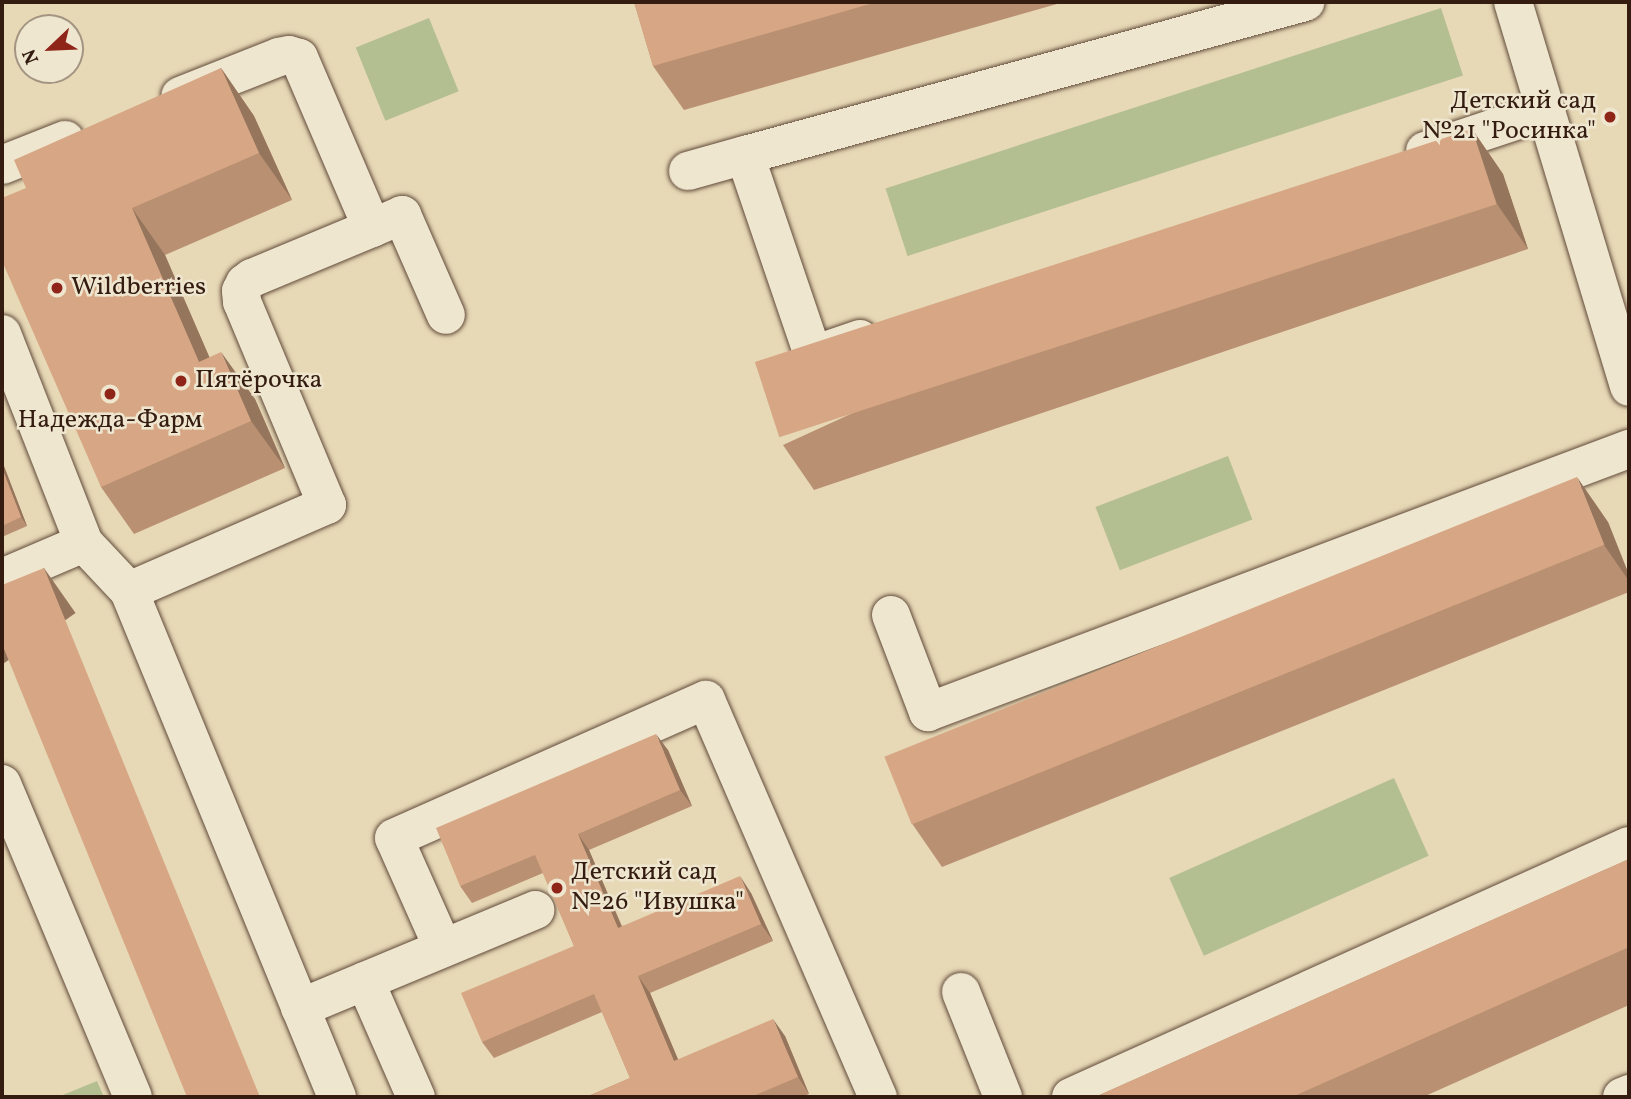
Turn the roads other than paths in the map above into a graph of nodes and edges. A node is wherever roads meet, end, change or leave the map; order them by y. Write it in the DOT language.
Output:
graph roads {
  1 [pos="1305,2"];
  2 [pos="1513,2"];
  3 [pos="153,106"];
  4 [pos="1545,111"];
  5 [pos="103,126"];
  6 [pos="745,155"];
  7 [pos="1388,163"];
  8 [pos="2,165"];
  9 [pos="688,171"];
  10 [pos="372,228"];
  11 [pos="446,315"];
  12 [pos="891,329"];
  13 [pos="2,334"];
  14 [pos="1629,386"];
  15 [pos="1629,449"];
  16 [pos="84,543"];
  17 [pos="2,578"];
  18 [pos="129,591"];
  19 [pos="891,615"];
  20 [pos="2,784"];
  21 [pos="1629,846"];
  22 [pos="535,910"];
  23 [pos="443,948"];
  24 [pos="365,981"];
  25 [pos="961,992"];
  26 [pos="300,1008"];
  27 [pos="1629,1094"];
  28 [pos="133,1097"];
  29 [pos="337,1097"];
  30 [pos="416,1097"];
  31 [pos="878,1097"];
  32 [pos="1003,1097"];
  33 [pos="1071,1097"];
  34 [pos="1622,1097"];
  1 -- 6 [label="lane"];
  2 -- 4 [label="lane"];
  3 -- 10 [label="lane"];
  4 -- 7 [label="lane"];
  4 -- 14 [label="lane"];
  5 -- 8 [label="lane"];
  6 -- 9 [label="lane"];
  6 -- 12 [label="lane"];
  10 -- 11 [label="lane"];
  10 -- 18 [label="lane"];
  13 -- 16 [label="lane"];
  15 -- 19 [label="lane"];
  16 -- 17 [label="lane"];
  16 -- 18 [label="lane"];
  18 -- 26 [label="lane"];
  20 -- 28 [label="lane"];
  21 -- 33 [label="lane"];
  22 -- 23 [label="lane"];
  23 -- 24 [label="lane"];
  23 -- 31 [label="lane"];
  24 -- 26 [label="lane"];
  24 -- 30 [label="lane"];
  25 -- 32 [label="lane"];
  26 -- 29 [label="lane"];
  27 -- 34 [label="lane"];
}
